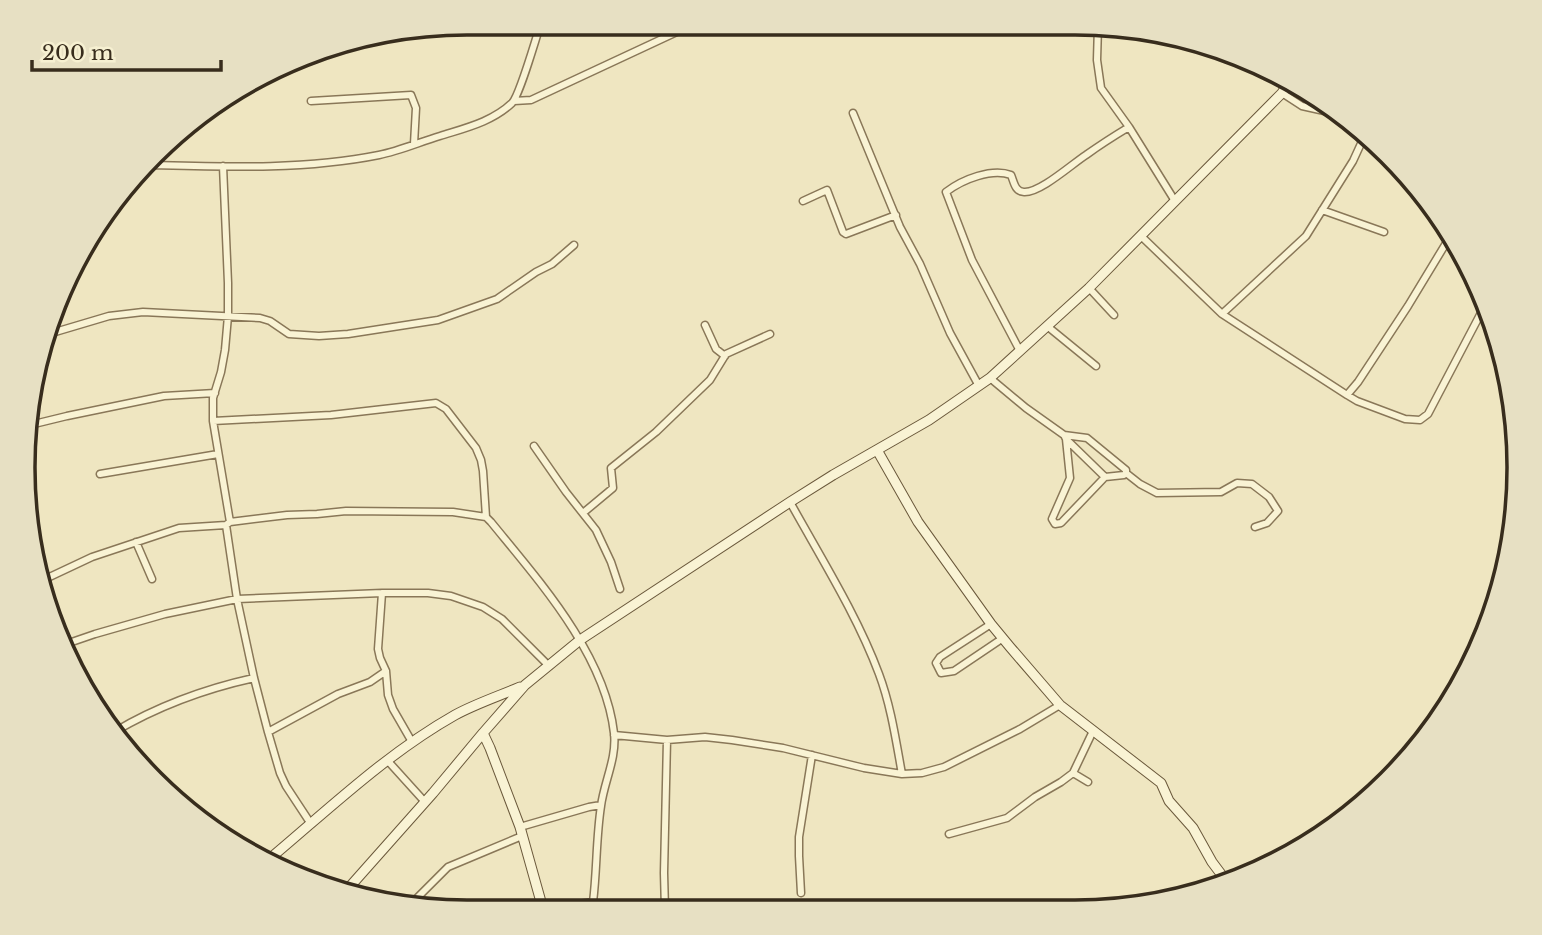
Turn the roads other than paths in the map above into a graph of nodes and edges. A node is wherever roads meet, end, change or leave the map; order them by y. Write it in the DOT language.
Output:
graph roads {
  1 [pos="537,35"];
  2 [pos="668,35"];
  3 [pos="1098,36"];
  4 [pos="1284,89"];
  5 [pos="1282,93"];
  6 [pos="311,101"];
  7 [pos="514,102"];
  8 [pos="1317,109"];
  9 [pos="853,113"];
  10 [pos="1129,127"];
  11 [pos="1361,143"];
  12 [pos="414,144"];
  13 [pos="159,165"];
  14 [pos="223,166"];
  15 [pos="803,201"];
  16 [pos="1175,201"];
  17 [pos="1322,210"];
  18 [pos="895,215"];
  19 [pos="1384,232"];
  20 [pos="1141,236"];
  21 [pos="574,245"];
  22 [pos="1445,245"];
  23 [pos="1089,288"];
  24 [pos="1222,314"];
  25 [pos="1114,315"];
  26 [pos="228,316"];
  27 [pos="1479,316"];
  28 [pos="705,325"];
  29 [pos="1047,326"];
  30 [pos="57,331"];
  31 [pos="771,334"];
  32 [pos="1020,351"];
  33 [pos="725,356"];
  34 [pos="1096,366"];
  35 [pos="990,378"];
  36 [pos="979,386"];
  37 [pos="215,393"];
  38 [pos="1348,395"];
  39 [pos="213,421"];
  40 [pos="38,423"];
  41 [pos="1065,437"];
  42 [pos="534,446"];
  43 [pos="877,450"];
  44 [pos="218,454"];
  45 [pos="1126,473"];
  46 [pos="100,474"];
  47 [pos="1105,477"];
  48 [pos="790,502"];
  49 [pos="583,513"];
  50 [pos="486,517"];
  51 [pos="228,523"];
  52 [pos="1255,527"];
  53 [pos="136,542"];
  54 [pos="49,577"];
  55 [pos="152,579"];
  56 [pos="620,589"];
  57 [pos="382,593"];
  58 [pos="237,599"];
  59 [pos="991,624"];
  60 [pos="1003,638"];
  61 [pos="580,640"];
  62 [pos="72,642"];
  63 [pos="549,666"];
  64 [pos="386,671"];
  65 [pos="254,678"];
  66 [pos="525,685"];
  67 [pos="1060,705"];
  68 [pos="122,727"];
  69 [pos="1093,731"];
  70 [pos="268,732"];
  71 [pos="482,733"];
  72 [pos="614,735"];
  73 [pos="667,740"];
  74 [pos="412,742"];
  75 [pos="812,755"];
  76 [pos="387,760"];
  77 [pos="1073,773"];
  78 [pos="902,774"];
  79 [pos="1088,782"];
  80 [pos="425,802"];
  81 [pos="601,805"];
  82 [pos="311,824"];
  83 [pos="521,832"];
  84 [pos="949,834"];
  85 [pos="275,854"];
  86 [pos="1222,874"];
  87 [pos="352,884"];
  88 [pos="801,893"];
  89 [pos="418,897"];
  90 [pos="540,900"];
  91 [pos="594,900"];
  92 [pos="665,900"];
  1 -- 7 [label="street"];
  2 -- 7 [label="street"];
  3 -- 10 [label="street"];
  4 -- 5 [label="main road"];
  5 -- 8 [label="street"];
  5 -- 16 [label="main road"];
  6 -- 12 [label="street"];
  7 -- 12 [label="street"];
  9 -- 18 [label="street"];
  10 -- 16 [label="street"];
  10 -- 32 [label="street"];
  11 -- 17 [label="street"];
  12 -- 14 [label="street"];
  13 -- 14 [label="street"];
  14 -- 26 [label="street"];
  15 -- 18 [label="street"];
  16 -- 20 [label="main road"];
  17 -- 19 [label="street"];
  17 -- 24 [label="street"];
  18 -- 36 [label="street"];
  20 -- 23 [label="main road"];
  20 -- 24 [label="street"];
  21 -- 26 [label="street"];
  22 -- 38 [label="street"];
  23 -- 25 [label="street"];
  23 -- 29 [label="main road"];
  24 -- 38 [label="street"];
  26 -- 30 [label="street"];
  26 -- 37 [label="street"];
  27 -- 38 [label="street"];
  28 -- 33 [label="street"];
  29 -- 32 [label="main road"];
  29 -- 34 [label="street"];
  31 -- 33 [label="street"];
  32 -- 35 [label="main road"];
  33 -- 49 [label="street"];
  35 -- 36 [label="main road"];
  35 -- 41 [label="street"];
  36 -- 43 [label="main road"];
  37 -- 39 [label="street"];
  37 -- 40 [label="street"];
  39 -- 44 [label="street"];
  39 -- 50 [label="street"];
  41 -- 45 [label="street"];
  41 -- 47 [label="street"];
  41 -- 47 [label="street"];
  42 -- 49 [label="street"];
  43 -- 48 [label="main road"];
  43 -- 59 [label="main road"];
  44 -- 46 [label="street"];
  44 -- 51 [label="street"];
  45 -- 47 [label="street"];
  45 -- 52 [label="street"];
  48 -- 61 [label="main road"];
  48 -- 78 [label="street"];
  49 -- 56 [label="street"];
  50 -- 51 [label="street"];
  50 -- 61 [label="street"];
  51 -- 53 [label="street"];
  51 -- 58 [label="street"];
  53 -- 54 [label="street"];
  53 -- 55 [label="street"];
  57 -- 58 [label="street"];
  57 -- 63 [label="street"];
  57 -- 64 [label="street"];
  58 -- 62 [label="street"];
  58 -- 65 [label="street"];
  59 -- 60 [label="main road"];
  59 -- 60 [label="street"];
  60 -- 67 [label="main road"];
  61 -- 63 [label="main road"];
  61 -- 72 [label="street"];
  63 -- 66 [label="main road"];
  64 -- 70 [label="street"];
  64 -- 74 [label="street"];
  65 -- 68 [label="street"];
  65 -- 70 [label="street"];
  66 -- 71 [label="main road"];
  66 -- 74 [label="main road"];
  67 -- 69 [label="main road"];
  67 -- 78 [label="street"];
  69 -- 77 [label="street"];
  69 -- 86 [label="main road"];
  70 -- 82 [label="street"];
  71 -- 80 [label="main road"];
  71 -- 83 [label="main road"];
  72 -- 73 [label="street"];
  72 -- 81 [label="street"];
  73 -- 75 [label="street"];
  73 -- 92 [label="street"];
  74 -- 76 [label="main road"];
  75 -- 78 [label="street"];
  75 -- 88 [label="street"];
  76 -- 80 [label="street"];
  76 -- 82 [label="main road"];
  77 -- 79 [label="street"];
  77 -- 84 [label="street"];
  80 -- 87 [label="main road"];
  81 -- 83 [label="street"];
  81 -- 91 [label="street"];
  82 -- 85 [label="main road"];
  83 -- 89 [label="street"];
  83 -- 90 [label="main road"];
}
